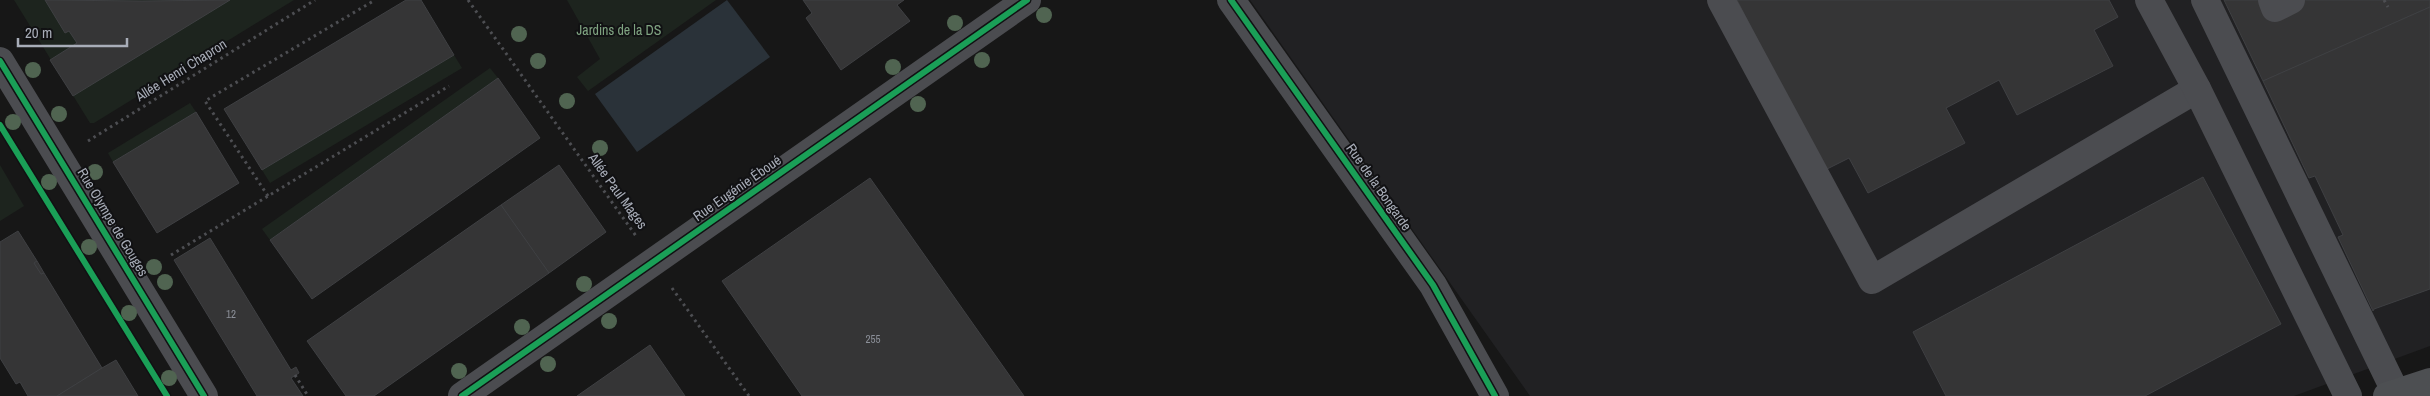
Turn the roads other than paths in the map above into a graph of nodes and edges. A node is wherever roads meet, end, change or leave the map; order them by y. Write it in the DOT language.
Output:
graph roads {
  1 [pos="1027,0"];
  2 [pos="1231,0"];
  3 [pos="1721,0"];
  4 [pos="2149,0"];
  5 [pos="2205,0"];
  6 [pos="2272,0"];
  7 [pos="2291,0"];
  8 [pos="0,61"];
  9 [pos="2197,89"];
  10 [pos="2430,382"];
  11 [pos="2392,394"];
  12 [pos="204,396"];
  13 [pos="462,396"];
  14 [pos="1495,396"];
  15 [pos="2348,396"];
  1 -- 13 [label="street, Rue Eugénie Éboué"];
  2 -- 14 [label="street, Rue de la Bongarde"];
  3 -- 9 [label="street"];
  4 -- 9 [label="street"];
  5 -- 11 [label="street"];
  6 -- 7 [label="street"];
  8 -- 12 [label="street, Rue Olympe de Gouges"];
  9 -- 15 [label="street"];
  10 -- 11 [label="main road"];
}
